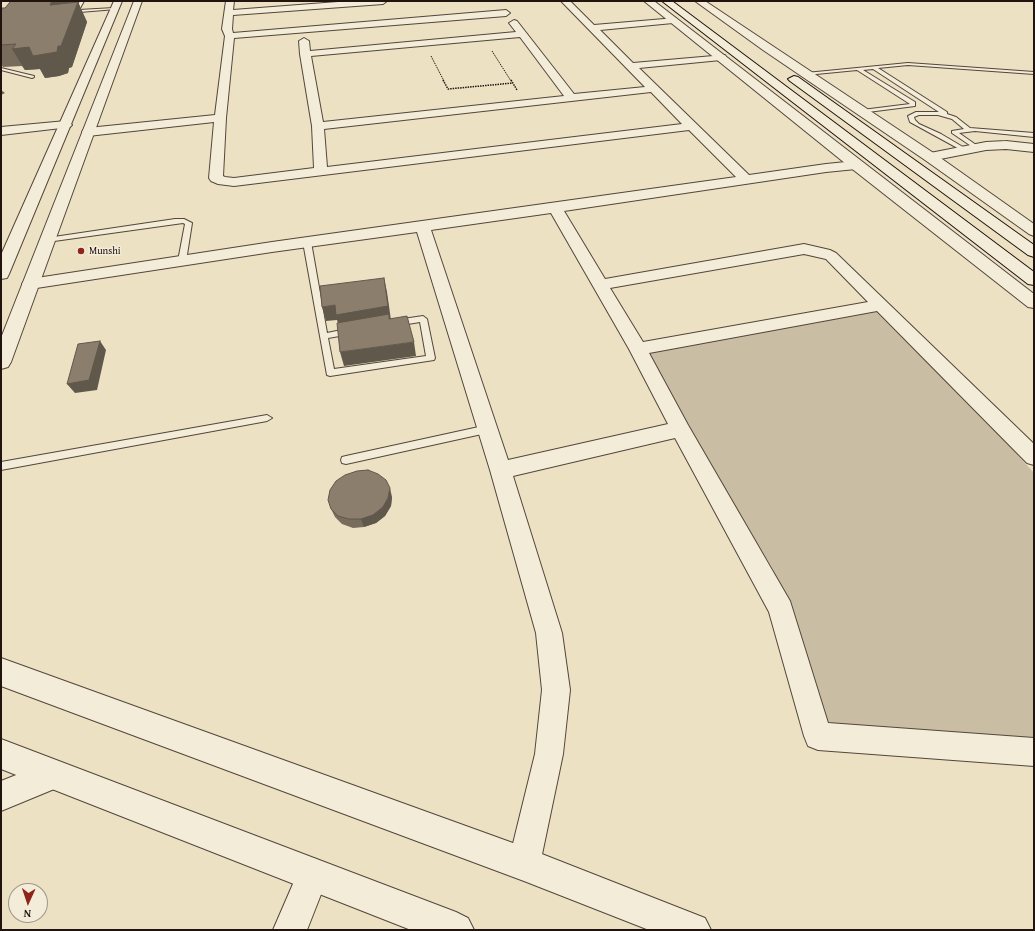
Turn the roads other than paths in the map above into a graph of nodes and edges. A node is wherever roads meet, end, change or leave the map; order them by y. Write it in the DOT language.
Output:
graph roads {
  1 [pos="82,1"];
  2 [pos="138,1"];
  3 [pos="230,1"];
  4 [pos="383,1"];
  5 [pos="497,1"];
  6 [pos="565,1"];
  7 [pos="648,1"];
  8 [pos="666,1"];
  9 [pos="685,1"];
  10 [pos="699,1"];
  11 [pos="286,5"];
  12 [pos="112,10"];
  13 [pos="76,12"];
  14 [pos="61,13"];
  15 [pos="230,13"];
  16 [pos="506,13"];
  17 [pos="673,20"];
  18 [pos="592,28"];
  19 [pos="304,30"];
  20 [pos="522,34"];
  21 [pos="230,36"];
  22 [pos="305,54"];
  23 [pos="721,57"];
  24 [pos="630,66"];
  25 [pos="873,67"];
  26 [pos="858,68"];
  27 [pos="1,69"];
  28 [pos="1034,73"];
  29 [pos="806,74"];
  30 [pos="32,77"];
  31 [pos="653,89"];
  32 [pos="571,98"];
  33 [pos="100,102"];
  34 [pos="74,105"];
  35 [pos="862,112"];
  36 [pos="220,118"];
  37 [pos="954,118"];
  38 [pos="66,125"];
  39 [pos="318,126"];
  40 [pos="691,126"];
  41 [pos="968,130"];
  42 [pos="1,131"];
  43 [pos="88,132"];
  44 [pos="1034,135"];
  45 [pos="977,148"];
  46 [pos="1034,148"];
  47 [pos="965,150"];
  48 [pos="930,157"];
  49 [pos="856,166"];
  50 [pos="321,171"];
  51 [pos="746,180"];
  52 [pos="555,208"];
  53 [pos="423,226"];
  54 [pos="1034,231"];
  55 [pos="47,240"];
  56 [pos="307,242"];
  57 [pos="1034,252"];
  58 [pos="182,261"];
  59 [pos="1,274"];
  60 [pos="1034,280"];
  61 [pos="30,284"];
  62 [pos="600,284"];
  63 [pos="1034,303"];
  64 [pos="880,305"];
  65 [pos="385,326"];
  66 [pos="362,329"];
  67 [pos="324,336"];
  68 [pos="638,350"];
  69 [pos="1,362"];
  70 [pos="267,418"];
  71 [pos="488,429"];
  72 [pos="680,429"];
  73 [pos="1034,457"];
  74 [pos="346,460"];
  75 [pos="1,466"];
  76 [pos="501,470"];
  77 [pos="1,672"];
  78 [pos="1034,752"];
  79 [pos="1,754"];
  80 [pos="54,775"];
  81 [pos="1,796"];
  82 [pos="524,864"];
  83 [pos="313,874"];
  84 [pos="290,930"];
  85 [pos="456,930"];
  86 [pos="694,930"];
  1 -- 13 [label="lane"];
  2 -- 33 [label="street"];
  3 -- 15 [label="street"];
  4 -- 11 [label="street"];
  5 -- 16 [label="street"];
  6 -- 18 [label="street"];
  7 -- 17 [label="street"];
  8 -- 60 [label="street"];
  9 -- 57 [label="street"];
  10 -- 29 [label="street"];
  11 -- 15 [label="street"];
  12 -- 13 [label="lane"];
  12 -- 34 [label="street"];
  13 -- 14 [label="lane"];
  15 -- 21 [label="street"];
  16 -- 19 [label="street"];
  16 -- 20 [label="street"];
  17 -- 18 [label="street"];
  17 -- 23 [label="street"];
  18 -- 24 [label="street"];
  19 -- 21 [label="street"];
  19 -- 22 [label="street"];
  20 -- 22 [label="street"];
  20 -- 32 [label="street"];
  21 -- 36 [label="street"];
  22 -- 39 [label="street"];
  23 -- 24 [label="street"];
  23 -- 49 [label="street"];
  24 -- 31 [label="street"];
  25 -- 26 [label="lane"];
  25 -- 28 [label="lane"];
  25 -- 37 [label="lane"];
  26 -- 29 [label="lane"];
  26 -- 35 [label="lane"];
  27 -- 30 [label="lane"];
  29 -- 35 [label="street"];
  31 -- 32 [label="street"];
  31 -- 40 [label="street"];
  32 -- 39 [label="street"];
  33 -- 34 [label="street"];
  33 -- 43 [label="street"];
  34 -- 38 [label="street"];
  35 -- 48 [label="street"];
  36 -- 43 [label="street"];
  36 -- 50 [label="street"];
  37 -- 41 [label="lane"];
  37 -- 47 [label="lane"];
  38 -- 42 [label="street"];
  38 -- 59 [label="street"];
  39 -- 50 [label="street"];
  40 -- 50 [label="street"];
  40 -- 51 [label="street"];
  41 -- 44 [label="lane"];
  41 -- 45 [label="lane"];
  43 -- 55 [label="street"];
  45 -- 46 [label="street"];
  45 -- 47 [label="street"];
  47 -- 48 [label="street"];
  48 -- 54 [label="street"];
  49 -- 51 [label="street"];
  49 -- 63 [label="street"];
  51 -- 52 [label="street"];
  52 -- 53 [label="street"];
  52 -- 62 [label="street"];
  53 -- 56 [label="street"];
  53 -- 71 [label="street"];
  55 -- 58 [label="lane"];
  55 -- 61 [label="street"];
  56 -- 58 [label="street"];
  56 -- 67 [label="lane"];
  58 -- 61 [label="street"];
  61 -- 69 [label="street"];
  62 -- 64 [label="street"];
  62 -- 68 [label="street"];
  64 -- 68 [label="street"];
  64 -- 73 [label="street"];
  65 -- 67 [label="lane"];
  66 -- 67 [label="lane"];
  68 -- 72 [label="street"];
  70 -- 75 [label="lane"];
  71 -- 74 [label="lane"];
  71 -- 76 [label="street"];
  72 -- 76 [label="street"];
  72 -- 78 [label="street"];
  76 -- 82 [label="street"];
  77 -- 82 [label="street"];
  79 -- 80 [label="street"];
  80 -- 81 [label="street"];
  80 -- 83 [label="street"];
  82 -- 86 [label="street"];
  83 -- 84 [label="street"];
  83 -- 85 [label="street"];
}
